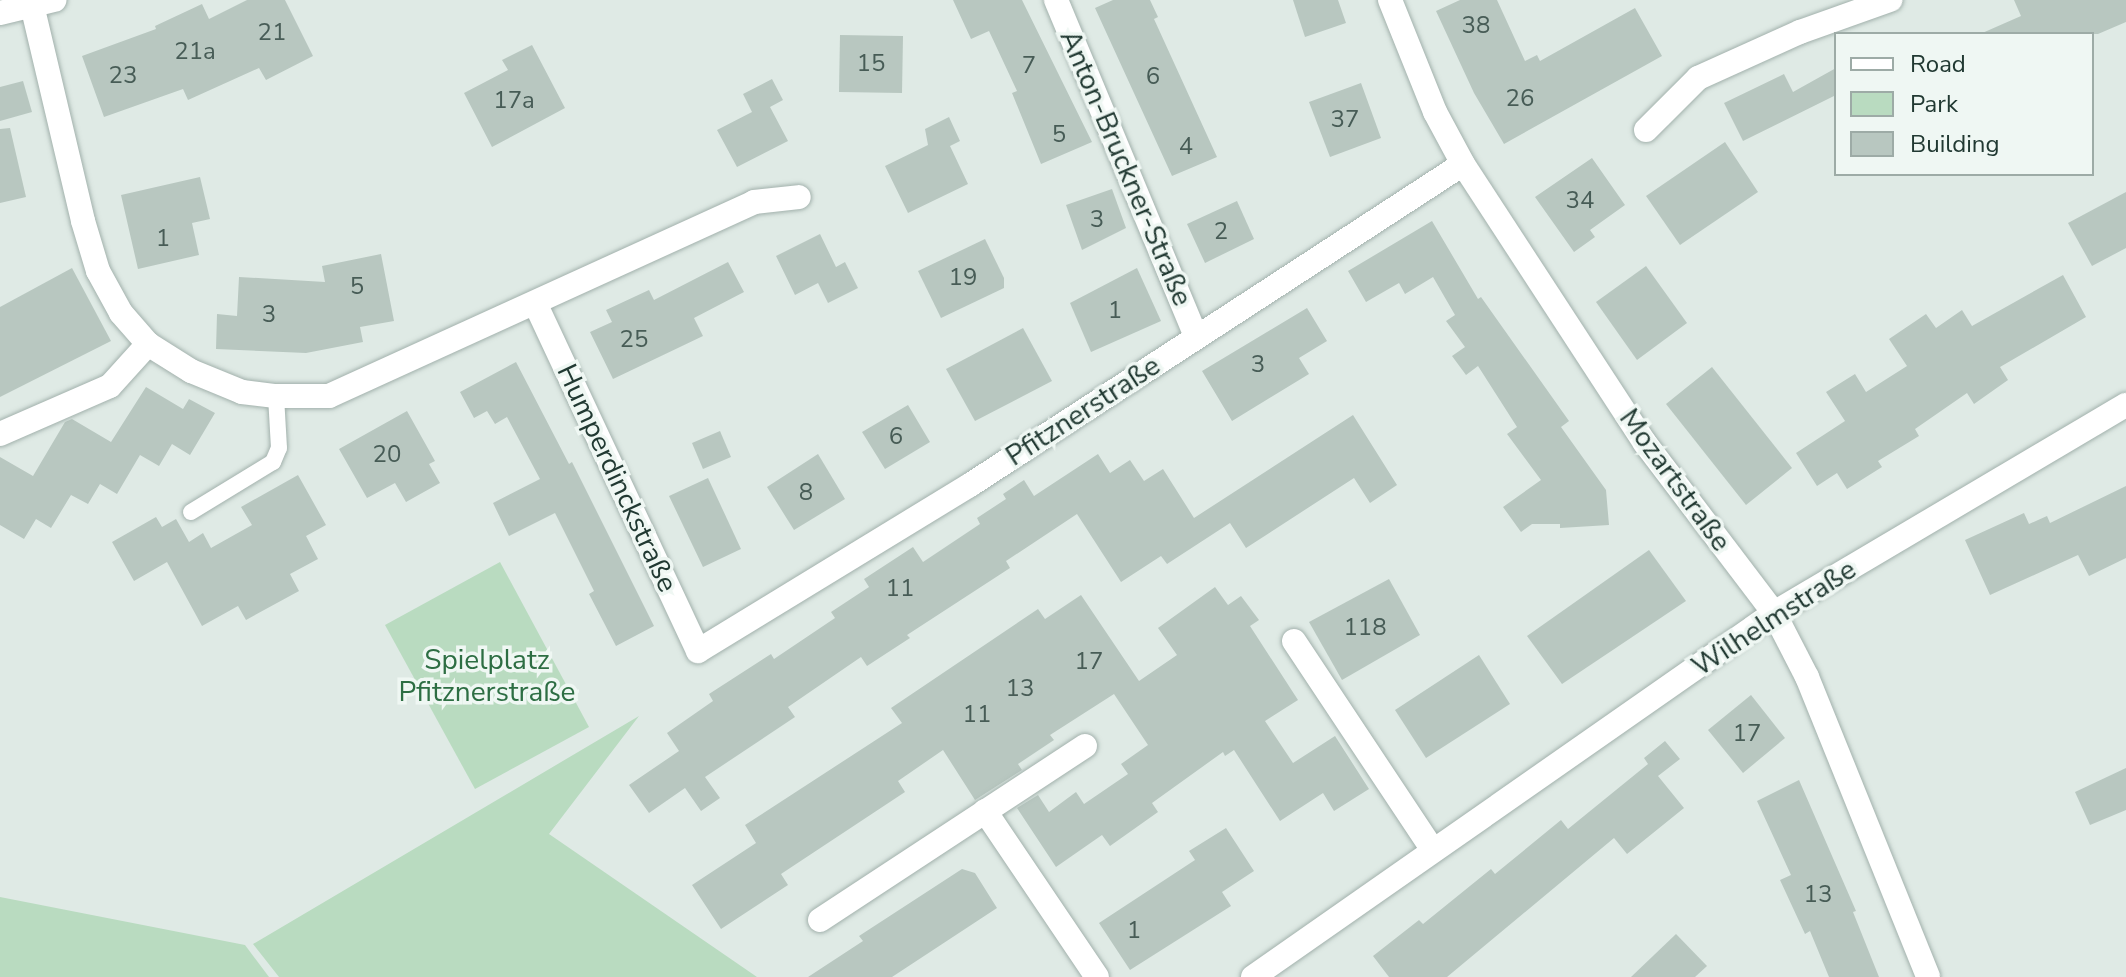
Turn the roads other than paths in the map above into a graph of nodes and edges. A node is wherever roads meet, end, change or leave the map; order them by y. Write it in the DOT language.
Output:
graph roads {
  1 [pos="1056,0"];
  2 [pos="1390,0"];
  3 [pos="1890,0"];
  4 [pos="43,3"];
  5 [pos="0,13"];
  6 [pos="1646,130"];
  7 [pos="1463,164"];
  8 [pos="799,197"];
  9 [pos="536,305"];
  10 [pos="1196,336"];
  11 [pos="148,344"];
  12 [pos="276,396"];
  13 [pos="2126,405"];
  14 [pos="0,434"];
  15 [pos="191,512"];
  16 [pos="1774,613"];
  17 [pos="1294,641"];
  18 [pos="698,651"];
  19 [pos="1085,746"];
  20 [pos="985,811"];
  21 [pos="1433,850"];
  22 [pos="820,920"];
  23 [pos="1097,977"];
  24 [pos="1253,977"];
  25 [pos="1928,977"];
  1 -- 10 [label="street, Anton-Bruckner-Straße"];
  2 -- 7 [label="street, Mozartstraße"];
  3 -- 6 [label="street"];
  4 -- 5 [label="street"];
  4 -- 11 [label="street"];
  7 -- 10 [label="street, Pfitznerstraße"];
  7 -- 16 [label="street, Mozartstraße"];
  8 -- 9 [label="street"];
  9 -- 12 [label="street"];
  9 -- 18 [label="street, Humperdinckstraße"];
  10 -- 18 [label="street, Pfitznerstraße"];
  11 -- 12 [label="street"];
  11 -- 14 [label="street"];
  12 -- 15 [label="lane"];
  13 -- 16 [label="street, Wilhelmstraße"];
  16 -- 21 [label="street, Wilhelmstraße"];
  16 -- 25 [label="street, Mozartstraße"];
  17 -- 21 [label="street"];
  19 -- 20 [label="street"];
  20 -- 22 [label="street"];
  20 -- 23 [label="street"];
  21 -- 24 [label="street, Wilhelmstraße"];
}
